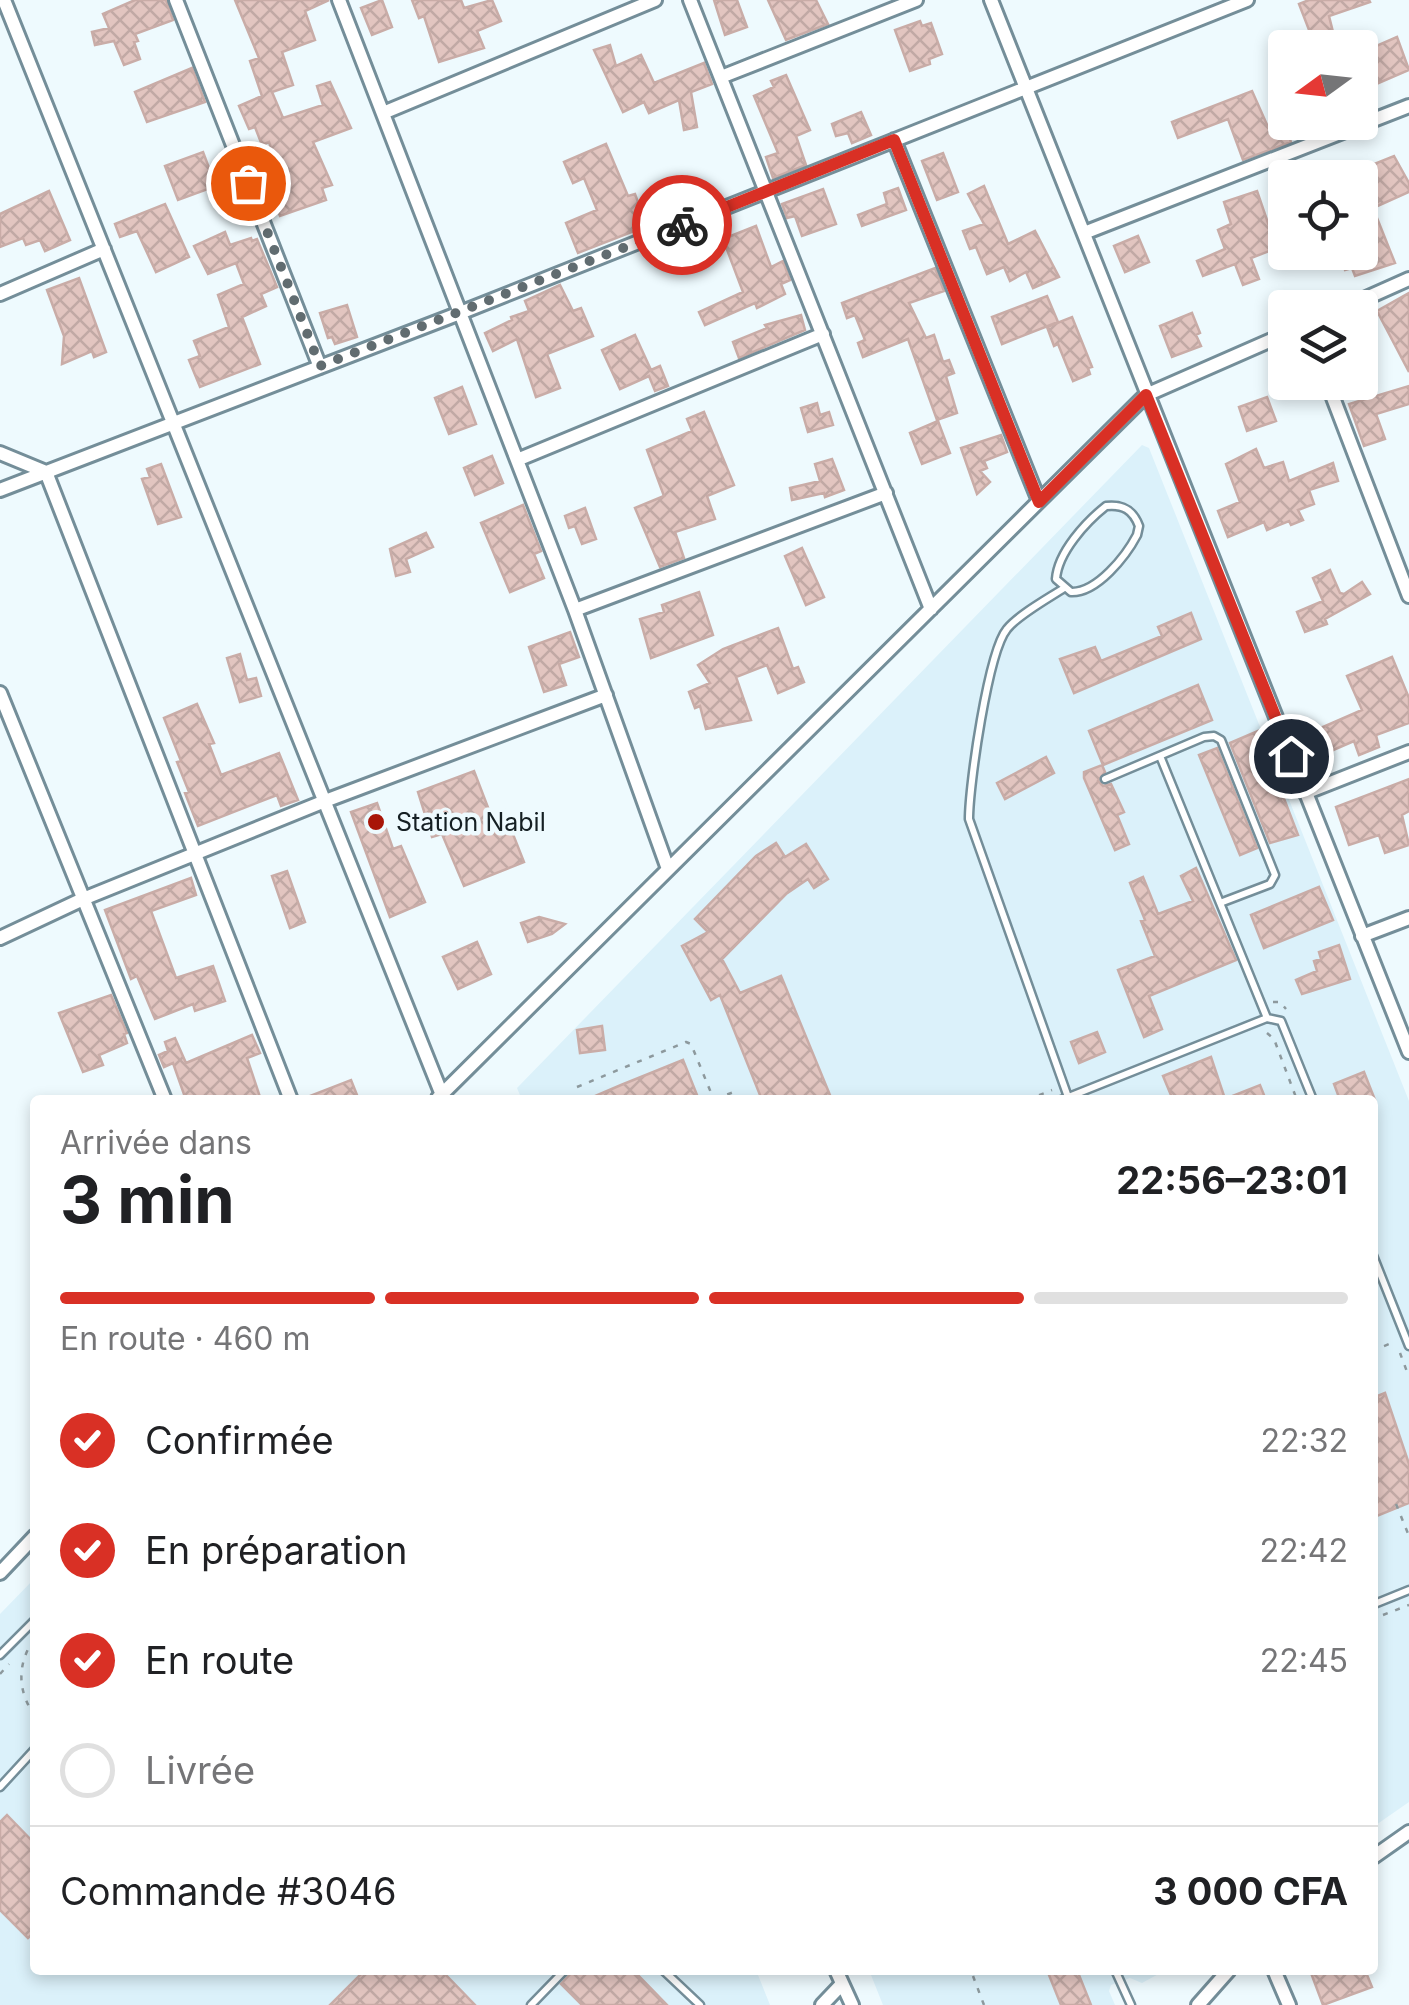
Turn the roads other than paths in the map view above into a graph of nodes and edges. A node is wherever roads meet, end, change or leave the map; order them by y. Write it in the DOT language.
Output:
graph roads {
  1 [pos="4,0"];
  2 [pos="176,0"];
  3 [pos="339,0"];
  4 [pos="656,0"];
  5 [pos="690,0"];
  6 [pos="916,0"];
  7 [pos="991,0"];
  8 [pos="1247,0"];
  9 [pos="721,78"];
  10 [pos="1026,88"];
  11 [pos="1409,106"];
  12 [pos="383,114"];
  13 [pos="894,140"];
  14 [pos="766,191"];
  15 [pos="1084,233"];
  16 [pos="104,249"];
  17 [pos="1409,279"];
  18 [pos="1378,293"];
  19 [pos="0,294"];
  20 [pos="460,312"];
  21 [pos="823,334"];
  22 [pos="1268,341"];
  23 [pos="320,366"];
  24 [pos="1146,395"];
  25 [pos="1334,400"];
  26 [pos="174,423"];
  27 [pos="0,453"];
  28 [pos="517,460"];
  29 [pos="46,472"];
  30 [pos="0,490"];
  31 [pos="886,493"];
  32 [pos="1039,502"];
  33 [pos="1064,588"];
  34 [pos="1409,596"];
  35 [pos="930,609"];
  36 [pos="575,610"];
  37 [pos="0,693"];
  38 [pos="606,695"];
  39 [pos="1409,752"];
  40 [pos="1160,756"];
  41 [pos="1106,779"];
  42 [pos="1305,793"];
  43 [pos="325,801"];
  44 [pos="195,854"];
  45 [pos="668,869"];
  46 [pos="83,899"];
  47 [pos="1220,904"];
  48 [pos="1409,918"];
  49 [pos="1362,936"];
  50 [pos="0,938"];
  51 [pos="1267,1018"];
  52 [pos="1409,1052"];
  53 [pos="164,1095"];
  54 [pos="289,1095"];
  55 [pos="440,1095"];
  56 [pos="444,1095"];
  57 [pos="1064,1095"];
  58 [pos="1075,1095"];
  59 [pos="1311,1095"];
  60 [pos="1378,1268"];
  61 [pos="1407,1341"];
  62 [pos="30,1541"];
  63 [pos="0,1573"];
  64 [pos="1409,1590"];
  65 [pos="1378,1602"];
  66 [pos="30,1625"];
  67 [pos="0,1655"];
  68 [pos="30,1754"];
  69 [pos="0,1787"];
  70 [pos="1409,1832"];
  71 [pos="1378,1854"];
  72 [pos="559,1975"];
  73 [pos="668,1975"];
  74 [pos="838,1975"];
  75 [pos="1118,1975"];
  76 [pos="1225,1975"];
  77 [pos="1276,1975"];
  78 [pos="842,1984"];
  79 [pos="531,2005"];
  80 [pos="700,2005"];
  81 [pos="822,2005"];
  82 [pos="852,2005"];
  83 [pos="1131,2005"];
  84 [pos="1198,2005"];
  85 [pos="1288,2005"];
  1 -- 16 [label="street"];
  2 -- 23 [label="street"];
  3 -- 12 [label="street"];
  4 -- 12 [label="street"];
  5 -- 9 [label="street"];
  6 -- 9 [label="street"];
  7 -- 10 [label="street"];
  8 -- 10 [label="street"];
  9 -- 14 [label="street"];
  10 -- 13 [label="street"];
  10 -- 15 [label="street"];
  11 -- 15 [label="street"];
  12 -- 20 [label="street"];
  13 -- 14 [label="street"];
  13 -- 32 [label="street"];
  14 -- 20 [label="street"];
  14 -- 21 [label="street"];
  15 -- 24 [label="street"];
  16 -- 19 [label="street"];
  16 -- 26 [label="street"];
  17 -- 18 [label="street"];
  20 -- 23 [label="street"];
  20 -- 28 [label="street"];
  21 -- 28 [label="street"];
  21 -- 31 [label="street"];
  22 -- 24 [label="street"];
  23 -- 26 [label="street"];
  24 -- 32 [label="street"];
  24 -- 42 [label="street"];
  25 -- 34 [label="street"];
  26 -- 29 [label="street"];
  26 -- 43 [label="street"];
  27 -- 29 [label="street"];
  28 -- 36 [label="street"];
  29 -- 30 [label="street"];
  29 -- 44 [label="street"];
  31 -- 35 [label="street"];
  31 -- 36 [label="street"];
  32 -- 35 [label="street"];
  33 -- 33 [label="lane"];
  33 -- 57 [label="lane"];
  35 -- 45 [label="street"];
  36 -- 38 [label="street"];
  37 -- 46 [label="street"];
  38 -- 43 [label="street"];
  38 -- 45 [label="street"];
  39 -- 42 [label="street"];
  40 -- 41 [label="lane"];
  40 -- 47 [label="lane"];
  40 -- 47 [label="lane"];
  42 -- 49 [label="street"];
  43 -- 44 [label="street"];
  43 -- 55 [label="street"];
  44 -- 46 [label="street"];
  44 -- 54 [label="street"];
  45 -- 56 [label="street"];
  46 -- 50 [label="street"];
  46 -- 53 [label="street"];
  47 -- 51 [label="lane"];
  48 -- 49 [label="street"];
  49 -- 52 [label="street"];
  51 -- 58 [label="lane"];
  51 -- 59 [label="lane"];
  60 -- 61 [label="lane"];
  62 -- 63 [label="street"];
  64 -- 65 [label="lane"];
  66 -- 67 [label="lane"];
  68 -- 69 [label="lane"];
  70 -- 71 [label="street"];
  72 -- 79 [label="lane"];
  73 -- 80 [label="lane"];
  74 -- 78 [label="street"];
  75 -- 83 [label="lane"];
  76 -- 84 [label="street"];
  77 -- 85 [label="street"];
  78 -- 81 [label="street"];
  78 -- 82 [label="street"];
}
